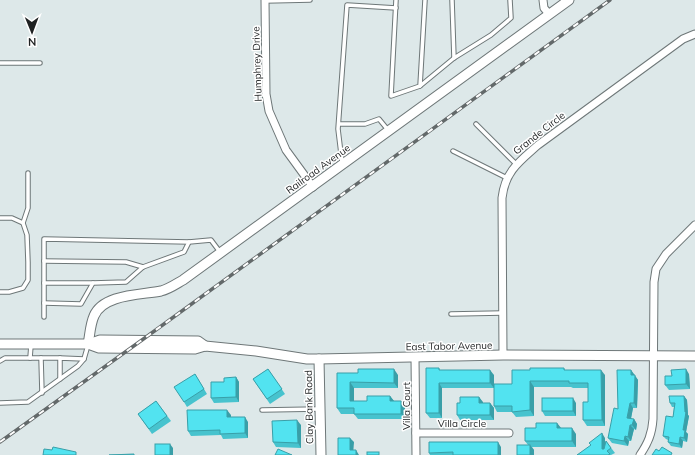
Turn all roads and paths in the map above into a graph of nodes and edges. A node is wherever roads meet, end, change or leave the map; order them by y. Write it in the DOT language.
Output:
graph roads {
  1 [pos="265,0"];
  2 [pos="310,0"];
  3 [pos="347,0"];
  4 [pos="396,0"];
  5 [pos="424,0"];
  6 [pos="452,0"];
  7 [pos="510,0"];
  8 [pos="544,0"];
  9 [pos="569,0"];
  10 [pos="347,5"];
  11 [pos="396,8"];
  12 [pos="549,14"];
  13 [pos="695,34"];
  14 [pos="454,58"];
  15 [pos="0,63"];
  16 [pos="40,63"];
  17 [pos="420,86"];
  18 [pos="339,124"];
  19 [pos="476,124"];
  20 [pos="389,131"];
  21 [pos="453,151"];
  22 [pos="516,164"];
  23 [pos="342,165"];
  24 [pos="28,173"];
  25 [pos="506,178"];
  26 [pos="313,186"];
  27 [pos="0,218"];
  28 [pos="23,223"];
  29 [pos="695,225"];
  30 [pos="189,242"];
  31 [pos="221,253"];
  32 [pos="44,261"];
  33 [pos="143,267"];
  34 [pos="44,283"];
  35 [pos="94,283"];
  36 [pos="0,292"];
  37 [pos="44,304"];
  38 [pos="502,313"];
  39 [pos="451,314"];
  40 [pos="44,317"];
  41 [pos="0,344"];
  42 [pos="31,344"];
  43 [pos="88,344"];
  44 [pos="503,356"];
  45 [pos="695,356"];
  46 [pos="653,357"];
  47 [pos="30,358"];
  48 [pos="41,358"];
  49 [pos="60,358"];
  50 [pos="84,358"];
  51 [pos="416,358"];
  52 [pos="319,359"];
  53 [pos="0,361"];
  54 [pos="60,379"];
  55 [pos="42,393"];
  56 [pos="0,403"];
  57 [pos="320,409"];
  58 [pos="262,410"];
  59 [pos="416,433"];
  60 [pos="509,433"];
  61 [pos="321,455"];
  62 [pos="416,455"];
  63 [pos="640,455"];
  1 -- 2 [label="lane"];
  1 -- 26 [label="street, Humphrey Drive"];
  3 -- 10 [label="lane"];
  4 -- 11 [label="lane"];
  5 -- 17 [label="lane"];
  6 -- 14 [label="lane"];
  7 -- 14 [label="lane"];
  8 -- 12 [label="street"];
  9 -- 12 [label="main road, Railroad Avenue"];
  10 -- 11 [label="lane"];
  10 -- 18 [label="lane"];
  11 -- 17 [label="lane"];
  12 -- 20 [label="main road, Railroad Avenue"];
  13 -- 22 [label="street, Grande Circle"];
  14 -- 17 [label="lane"];
  15 -- 16 [label="lane"];
  18 -- 20 [label="lane"];
  18 -- 23 [label="lane"];
  19 -- 22 [label="lane"];
  20 -- 23 [label="main road, Railroad Avenue"];
  21 -- 25 [label="lane"];
  22 -- 25 [label="street, Grande Circle"];
  23 -- 26 [label="main road, Railroad Avenue"];
  24 -- 28 [label="lane"];
  25 -- 38 [label="street, Grande Circle"];
  26 -- 31 [label="main road, Railroad Avenue"];
  27 -- 28 [label="lane"];
  28 -- 36 [label="lane"];
  29 -- 46 [label="street"];
  30 -- 31 [label="lane"];
  30 -- 32 [label="lane"];
  30 -- 33 [label="lane"];
  31 -- 43 [label="main road, Railroad Avenue"];
  32 -- 33 [label="lane"];
  32 -- 34 [label="lane"];
  33 -- 35 [label="lane"];
  34 -- 35 [label="lane"];
  34 -- 37 [label="lane"];
  35 -- 37 [label="lane"];
  37 -- 40 [label="lane"];
  38 -- 39 [label="lane"];
  38 -- 44 [label="street, Grande Circle"];
  41 -- 42 [label="main road, East Tabor Avenue"];
  42 -- 43 [label="main road, East Tabor Avenue"];
  42 -- 47 [label="lane"];
  43 -- 50 [label="lane"];
  43 -- 52 [label="main road, East Tabor Avenue"];
  44 -- 46 [label="main road, East Tabor Avenue"];
  44 -- 51 [label="main road, East Tabor Avenue"];
  45 -- 46 [label="main road, East Tabor Avenue"];
  46 -- 63 [label="street"];
  47 -- 48 [label="lane"];
  47 -- 53 [label="lane"];
  48 -- 49 [label="lane"];
  48 -- 55 [label="lane"];
  49 -- 50 [label="lane"];
  49 -- 54 [label="lane"];
  50 -- 54 [label="lane"];
  51 -- 52 [label="main road, East Tabor Avenue"];
  51 -- 59 [label="street, Villa Court"];
  52 -- 57 [label="main road, Clay Bank Road"];
  54 -- 55 [label="lane"];
  55 -- 56 [label="lane"];
  57 -- 58 [label="lane"];
  57 -- 61 [label="main road, Clay Bank Road"];
  59 -- 60 [label="street, Villa Circle"];
  59 -- 62 [label="street, Villa Court"];
}
